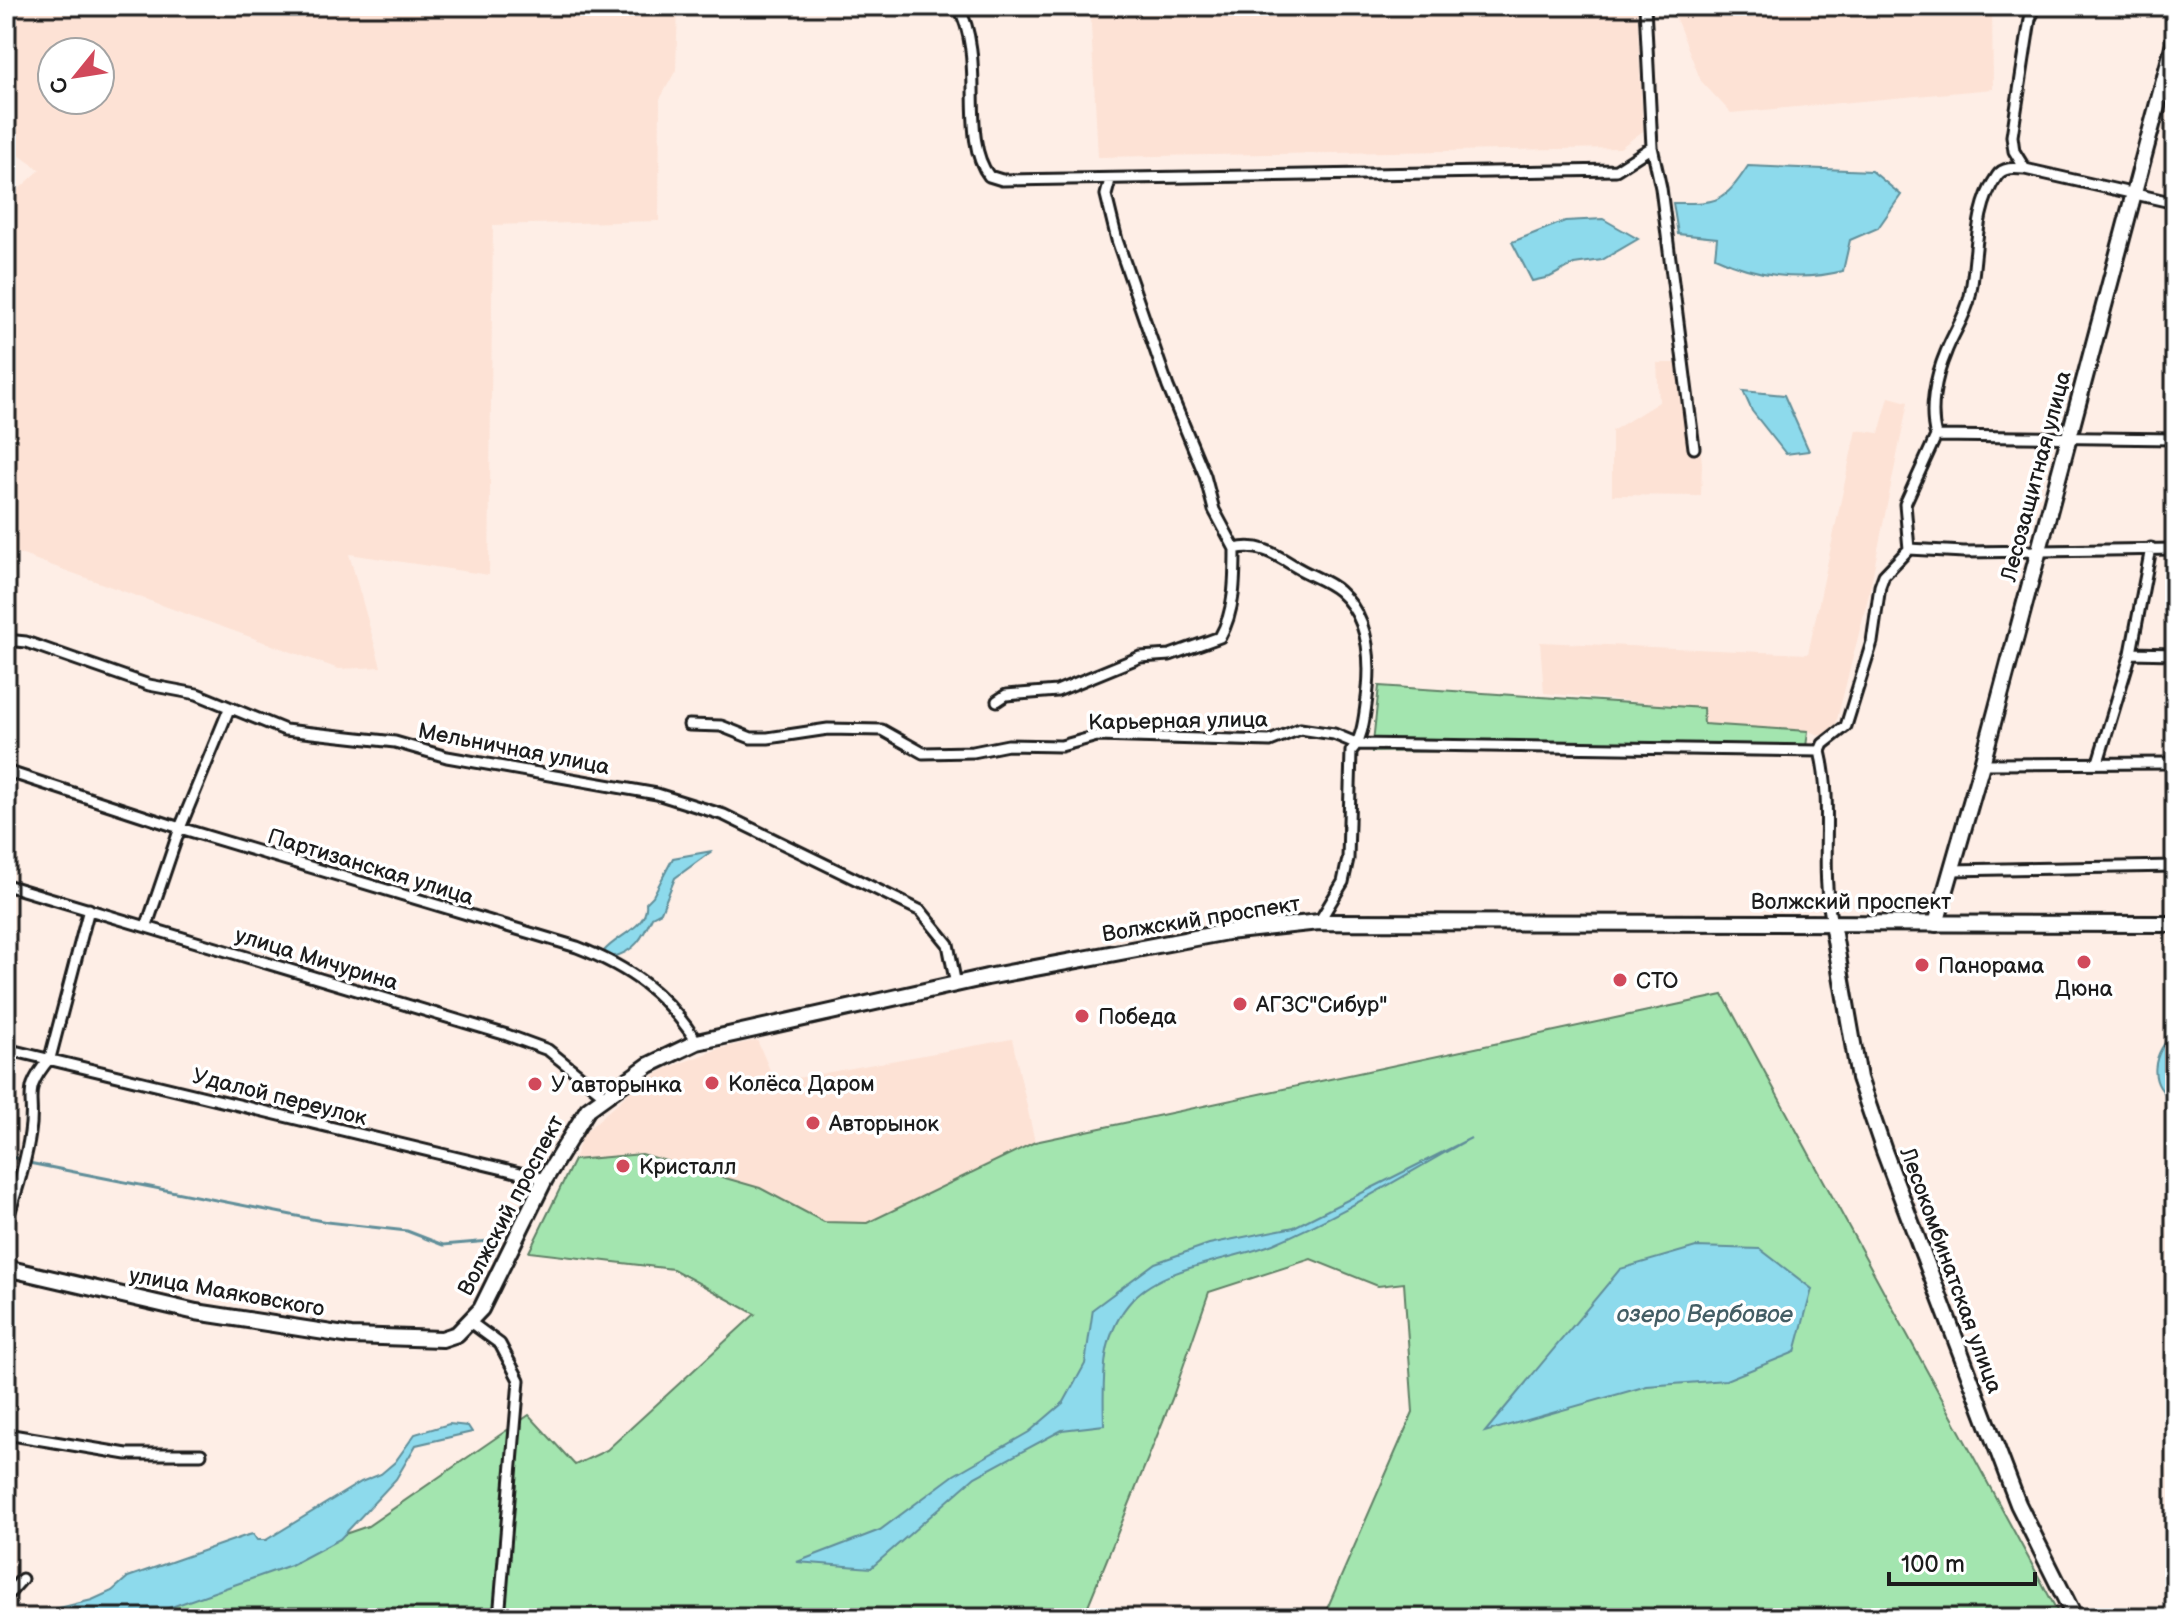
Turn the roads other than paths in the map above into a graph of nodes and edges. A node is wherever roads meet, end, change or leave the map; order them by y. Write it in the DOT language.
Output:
graph roads {
  1 [pos="958,6"];
  2 [pos="1645,6"];
  3 [pos="2036,6"];
  4 [pos="2175,39"];
  5 [pos="1652,147"];
  6 [pos="2025,169"];
  7 [pos="1110,180"];
  8 [pos="2134,192"];
  9 [pos="2175,203"];
  10 [pos="1936,436"];
  11 [pos="2175,439"];
  12 [pos="2066,440"];
  13 [pos="1694,448"];
  14 [pos="2151,548"];
  15 [pos="1235,549"];
  16 [pos="1909,549"];
  17 [pos="2038,549"];
  18 [pos="2175,549"];
  19 [pos="6,640"];
  20 [pos="2131,653"];
  21 [pos="2175,654"];
  22 [pos="997,701"];
  23 [pos="229,709"];
  24 [pos="689,725"];
  25 [pos="1358,744"];
  26 [pos="1820,751"];
  27 [pos="2098,762"];
  28 [pos="2175,763"];
  29 [pos="1982,764"];
  30 [pos="6,771"];
  31 [pos="180,828"];
  32 [pos="2175,866"];
  33 [pos="1951,870"];
  34 [pos="6,885"];
  35 [pos="89,909"];
  36 [pos="1319,922"];
  37 [pos="1832,923"];
  38 [pos="1936,924"];
  39 [pos="2175,924"];
  40 [pos="147,925"];
  41 [pos="956,985"];
  42 [pos="697,1042"];
  43 [pos="6,1049"];
  44 [pos="50,1058"];
  45 [pos="604,1095"];
  46 [pos="545,1179"];
  47 [pos="6,1223"];
  48 [pos="6,1268"];
  49 [pos="470,1322"];
  50 [pos="442,1339"];
  51 [pos="6,1434"];
  52 [pos="201,1454"];
  53 [pos="22,1579"];
  54 [pos="6,1597"];
  55 [pos="499,1618"];
  56 [pos="2075,1618"];
  1 -- 7 [label="street"];
  2 -- 5 [label="street"];
  3 -- 6 [label="street"];
  4 -- 8 [label="main road, Лесозащитная улица"];
  5 -- 7 [label="street"];
  5 -- 13 [label="street"];
  6 -- 8 [label="street"];
  6 -- 10 [label="street"];
  7 -- 15 [label="street"];
  8 -- 9 [label="street"];
  8 -- 12 [label="main road, Лесозащитная улица"];
  10 -- 12 [label="street"];
  10 -- 16 [label="street"];
  11 -- 12 [label="street"];
  12 -- 17 [label="main road, Лесозащитная улица"];
  14 -- 17 [label="street"];
  14 -- 18 [label="street"];
  14 -- 20 [label="street"];
  15 -- 22 [label="street"];
  15 -- 25 [label="street"];
  16 -- 17 [label="street"];
  16 -- 26 [label="street"];
  17 -- 29 [label="main road, Лесозащитная улица"];
  19 -- 23 [label="street, Мельничная улица"];
  20 -- 21 [label="street"];
  20 -- 27 [label="street"];
  23 -- 31 [label="street"];
  23 -- 41 [label="street, Мельничная улица"];
  24 -- 25 [label="street, Карьерная улица"];
  25 -- 26 [label="street, Карьерная улица"];
  25 -- 36 [label="street"];
  26 -- 37 [label="street"];
  27 -- 28 [label="street"];
  27 -- 29 [label="street"];
  29 -- 33 [label="main road, Лесозащитная улица"];
  30 -- 31 [label="street, Партизанская улица"];
  31 -- 40 [label="street"];
  31 -- 42 [label="street, Партизанская улица"];
  32 -- 33 [label="street"];
  33 -- 38 [label="main road, Лесозащитная улица"];
  34 -- 35 [label="street, улица Мичурина"];
  35 -- 40 [label="street, улица Мичурина"];
  35 -- 44 [label="street"];
  36 -- 37 [label="main road, Волжский проспект"];
  36 -- 41 [label="main road, Волжский проспект"];
  37 -- 38 [label="main road, Волжский проспект"];
  37 -- 56 [label="main road, Лесокомбинатская улица"];
  38 -- 39 [label="main road, Волжский проспект"];
  40 -- 45 [label="street, улица Мичурина"];
  41 -- 42 [label="main road, Волжский проспект"];
  42 -- 45 [label="main road, Волжский проспект"];
  43 -- 44 [label="street, Удалой переулок"];
  44 -- 46 [label="street, Удалой переулок"];
  44 -- 47 [label="street"];
  45 -- 46 [label="main road, Волжский проспект"];
  46 -- 49 [label="main road, Волжский проспект"];
  48 -- 50 [label="main road, улица Маяковского"];
  49 -- 50 [label="main road, Волжский проспект"];
  49 -- 55 [label="street"];
  51 -- 52 [label="street"];
  53 -- 54 [label="street"];
}
